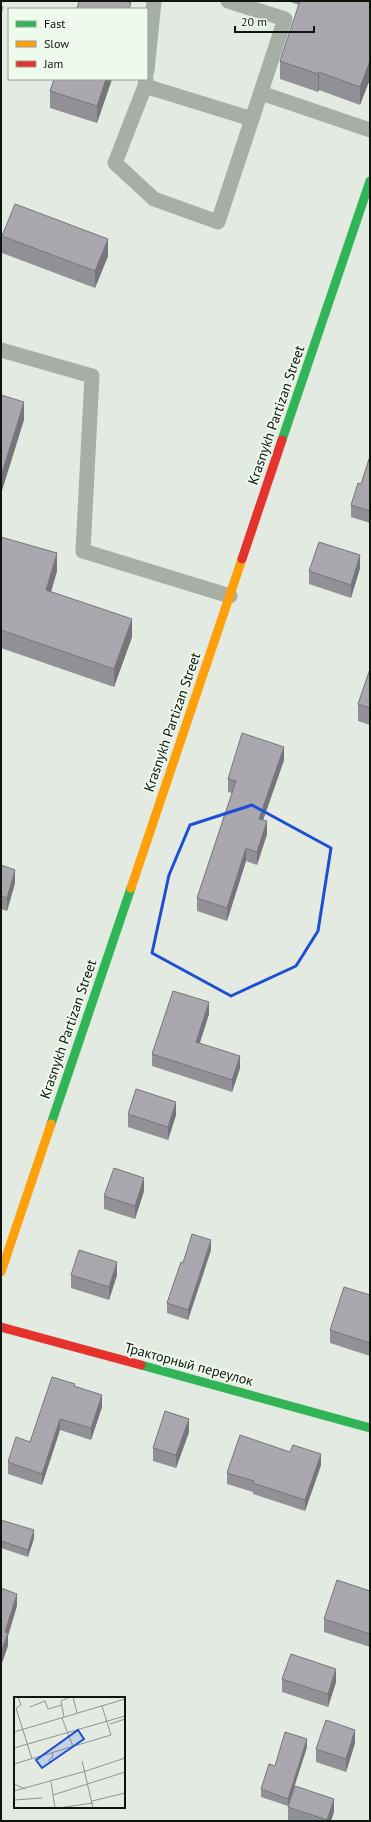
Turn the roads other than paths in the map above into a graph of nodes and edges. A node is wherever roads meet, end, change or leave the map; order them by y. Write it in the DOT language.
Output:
graph roads {
  1 [pos="154,1"];
  2 [pos="228,1"];
  3 [pos="148,61"];
  4 [pos="146,82"];
  5 [pos="261,93"];
  6 [pos="252,119"];
  7 [pos="370,130"];
  8 [pos="370,181"];
  9 [pos="1,350"];
  10 [pos="230,596"];
  11 [pos="1,1272"];
  12 [pos="1,1327"];
  13 [pos="370,1428"];
  1 -- 3 [label="lane"];
  2 -- 5 [label="lane"];
  4 -- 6 [label="lane"];
  4 -- 6 [label="lane"];
  5 -- 6 [label="lane"];
  5 -- 7 [label="lane"];
  8 -- 10 [label="street, Krasnykh Partizan Street"];
  9 -- 10 [label="lane"];
  10 -- 11 [label="street, Krasnykh Partizan Street"];
  12 -- 13 [label="street, Тракторный переулок"];
}
